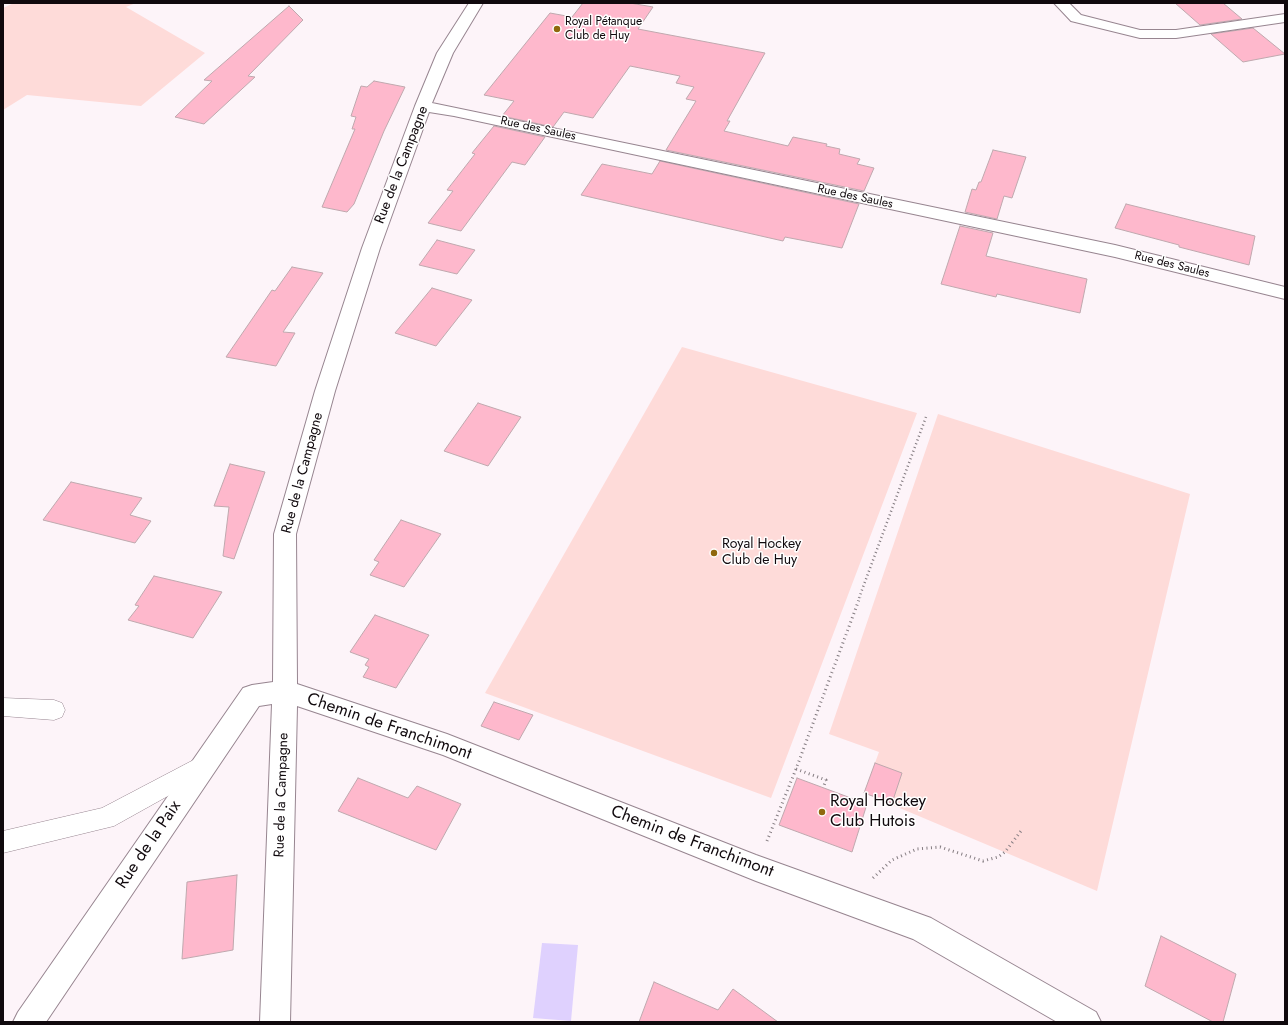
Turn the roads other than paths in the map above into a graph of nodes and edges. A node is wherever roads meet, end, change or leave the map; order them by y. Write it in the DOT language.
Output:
graph roads {
  1 [pos="476,3"];
  2 [pos="1062,3"];
  3 [pos="1285,18"];
  4 [pos="424,106"];
  5 [pos="1285,293"];
  6 [pos="285,691"];
  7 [pos="3,708"];
  8 [pos="54,710"];
  9 [pos="205,764"];
  10 [pos="3,842"];
  11 [pos="28,1022"];
  12 [pos="275,1022"];
  13 [pos="1086,1022"];
  1 -- 4 [label="street, Rue de la Campagne"];
  2 -- 3 [label="street"];
  4 -- 5 [label="street, Rue des Saules"];
  4 -- 6 [label="street, Rue de la Campagne"];
  6 -- 9 [label="street, Rue de la Paix"];
  6 -- 12 [label="street, Rue de la Campagne"];
  6 -- 13 [label="street, Chemin de Franchimont"];
  7 -- 8 [label="lane"];
  9 -- 10 [label="lane"];
  9 -- 11 [label="street, Rue de la Paix"];
}
